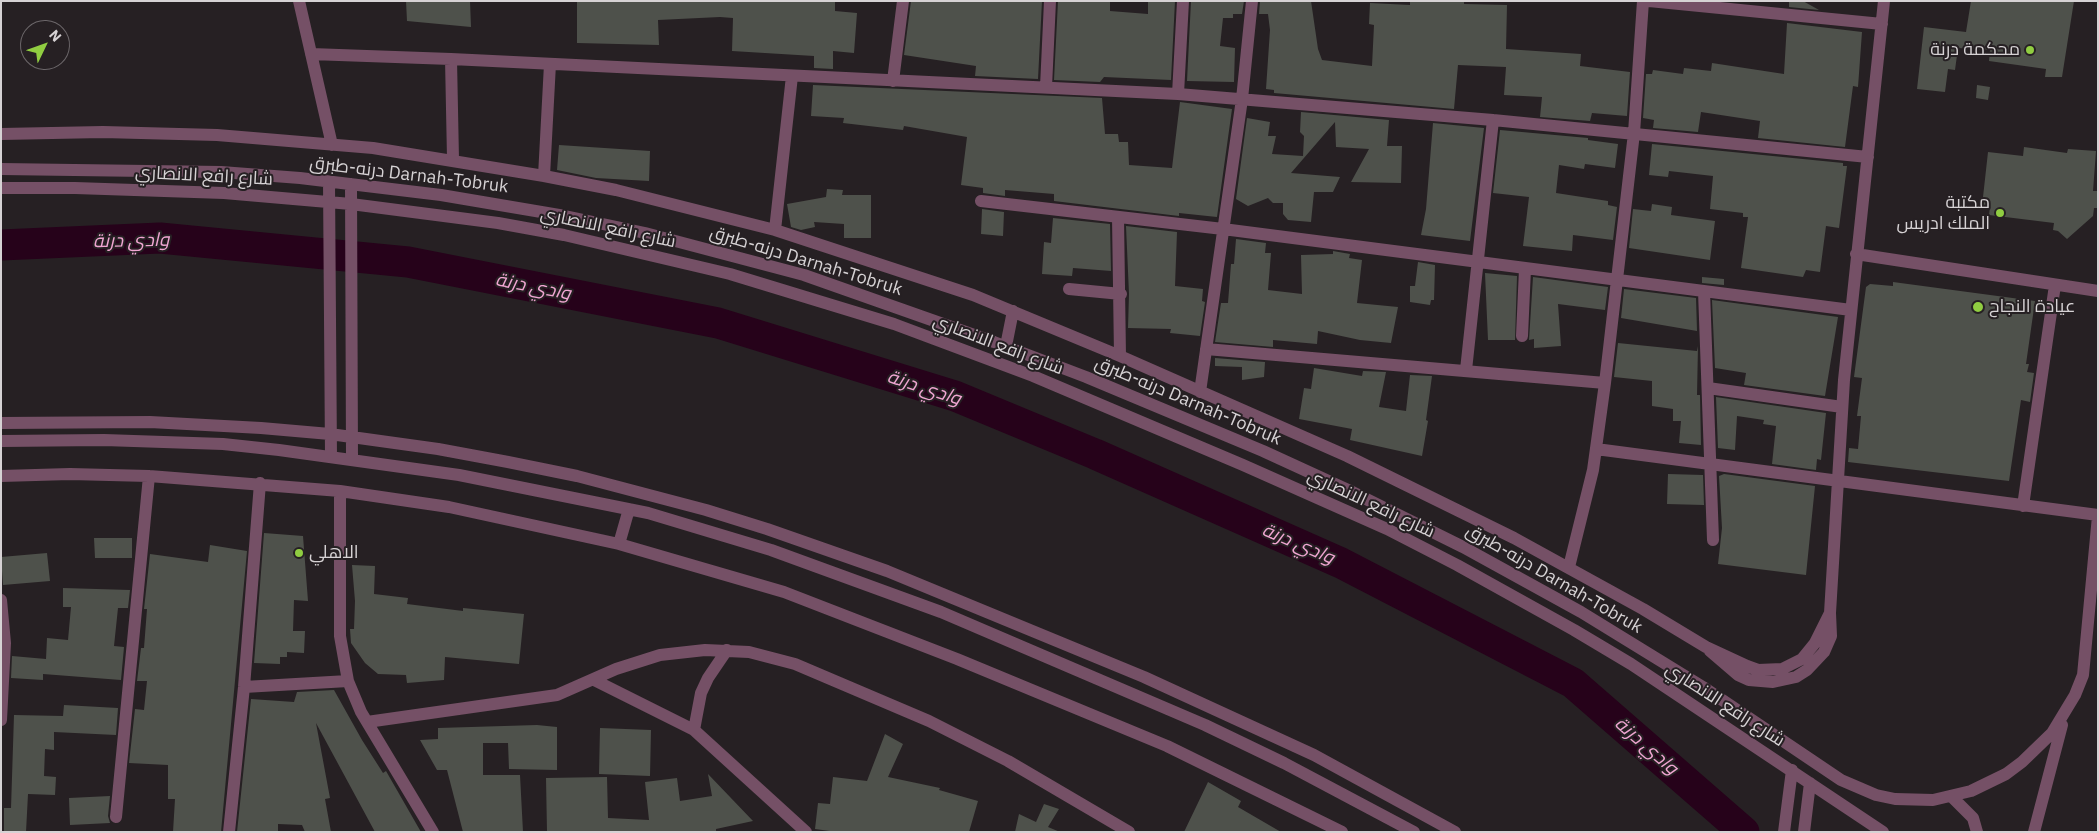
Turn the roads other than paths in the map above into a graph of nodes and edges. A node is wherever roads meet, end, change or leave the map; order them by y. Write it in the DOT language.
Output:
graph roads {
  1 [pos="299,1"];
  2 [pos="903,1"];
  3 [pos="1050,1"];
  4 [pos="1183,1"];
  5 [pos="1252,1"];
  6 [pos="1643,1"];
  7 [pos="1649,1"];
  8 [pos="1884,1"];
  9 [pos="1882,24"];
  10 [pos="311,54"];
  11 [pos="451,59"];
  12 [pos="550,64"];
  13 [pos="792,76"];
  14 [pos="893,82"];
  15 [pos="1046,87"];
  16 [pos="1178,94"];
  17 [pos="1242,99"];
  18 [pos="1493,120"];
  19 [pos="1,134"];
  20 [pos="1634,134"];
  21 [pos="332,145"];
  22 [pos="1868,157"];
  23 [pos="453,159"];
  24 [pos="1,169"];
  25 [pos="544,176"];
  26 [pos="329,182"];
  27 [pos="351,184"];
  28 [pos="1,188"];
  29 [pos="981,201"];
  30 [pos="330,202"];
  31 [pos="351,204"];
  32 [pos="1118,217"];
  33 [pos="1223,229"];
  34 [pos="775,230"];
  35 [pos="1856,254"];
  36 [pos="1478,263"];
  37 [pos="1525,269"];
  38 [pos="1617,280"];
  39 [pos="2055,285"];
  40 [pos="1069,289"];
  41 [pos="1704,291"];
  42 [pos="2098,291"];
  43 [pos="1121,294"];
  44 [pos="1851,310"];
  45 [pos="1013,312"];
  46 [pos="1522,336"];
  47 [pos="1006,346"];
  48 [pos="1206,349"];
  49 [pos="1120,356"];
  50 [pos="1466,370"];
  51 [pos="1605,383"];
  52 [pos="1708,388"];
  53 [pos="1200,392"];
  54 [pos="1842,407"];
  55 [pos="1,423"];
  56 [pos="330,434"];
  57 [pos="352,437"];
  58 [pos="1,441"];
  59 [pos="1596,450"];
  60 [pos="331,457"];
  61 [pos="352,459"];
  62 [pos="1710,465"];
  63 [pos="1,476"];
  64 [pos="149,476"];
  65 [pos="1838,482"];
  66 [pos="260,483"];
  67 [pos="340,491"];
  68 [pos="2023,506"];
  69 [pos="629,509"];
  70 [pos="2098,516"];
  71 [pos="1712,540"];
  72 [pos="619,544"];
  73 [pos="1569,567"];
  74 [pos="1,600"];
  75 [pos="728,650"];
  76 [pos="594,680"];
  77 [pos="348,681"];
  78 [pos="244,687"];
  79 [pos="2064,715"];
  80 [pos="1,720"];
  81 [pos="367,722"];
  82 [pos="694,730"];
  83 [pos="1792,770"];
  84 [pos="1810,783"];
  85 [pos="1952,797"];
  86 [pos="116,817"];
  87 [pos="229,832"];
  88 [pos="434,832"];
  89 [pos="806,832"];
  90 [pos="1129,832"];
  91 [pos="1342,832"];
  92 [pos="1414,832"];
  93 [pos="1455,832"];
  94 [pos="1784,832"];
  95 [pos="1804,832"];
  96 [pos="1884,832"];
  97 [pos="1977,832"];
  98 [pos="2034,832"];
  1 -- 10 [label="street"];
  2 -- 14 [label="street"];
  3 -- 15 [label="street"];
  4 -- 16 [label="street"];
  5 -- 17 [label="street"];
  6 -- 20 [label="street"];
  7 -- 9 [label="street"];
  8 -- 9 [label="street"];
  9 -- 22 [label="street"];
  10 -- 11 [label="street"];
  10 -- 21 [label="street"];
  11 -- 12 [label="street"];
  11 -- 23 [label="street"];
  12 -- 13 [label="street"];
  12 -- 25 [label="street"];
  13 -- 14 [label="street"];
  13 -- 34 [label="street"];
  14 -- 15 [label="street"];
  15 -- 16 [label="street"];
  16 -- 17 [label="street"];
  17 -- 18 [label="street"];
  17 -- 33 [label="street"];
  18 -- 20 [label="street"];
  18 -- 36 [label="street"];
  19 -- 21 [label="street"];
  20 -- 22 [label="street"];
  20 -- 38 [label="street"];
  21 -- 23 [label="street"];
  22 -- 35 [label="street"];
  23 -- 25 [label="street"];
  24 -- 26 [label="street, درنه-طبرق Darnah-Tobruk"];
  25 -- 34 [label="street"];
  26 -- 27 [label="street, درنه-طبرق Darnah-Tobruk"];
  26 -- 30 [label="street"];
  27 -- 31 [label="street"];
  27 -- 47 [label="street, درنه-طبرق Darnah-Tobruk"];
  28 -- 30 [label="street, شارع رافع الانصاري"];
  29 -- 32 [label="street"];
  30 -- 31 [label="street, شارع رافع الانصاري"];
  30 -- 56 [label="street"];
  31 -- 57 [label="street"];
  31 -- 83 [label="street, شارع رافع الانصاري"];
  32 -- 33 [label="street"];
  32 -- 43 [label="street"];
  33 -- 36 [label="street"];
  33 -- 48 [label="street"];
  34 -- 45 [label="street"];
  35 -- 39 [label="street"];
  35 -- 44 [label="street"];
  36 -- 37 [label="street"];
  36 -- 50 [label="street"];
  37 -- 38 [label="street"];
  37 -- 46 [label="street"];
  38 -- 41 [label="street"];
  38 -- 51 [label="street"];
  39 -- 42 [label="street"];
  39 -- 68 [label="street"];
  40 -- 43 [label="street"];
  41 -- 44 [label="street"];
  41 -- 52 [label="street"];
  43 -- 49 [label="street"];
  44 -- 54 [label="street"];
  45 -- 47 [label="street"];
  45 -- 49 [label="street"];
  47 -- 85 [label="street, درنه-طبرق Darnah-Tobruk"];
  48 -- 50 [label="street"];
  48 -- 53 [label="street"];
  49 -- 53 [label="street"];
  50 -- 51 [label="street"];
  51 -- 59 [label="street"];
  52 -- 54 [label="street"];
  52 -- 62 [label="street"];
  53 -- 73 [label="street"];
  54 -- 65 [label="street"];
  55 -- 56 [label="street"];
  56 -- 57 [label="street"];
  56 -- 60 [label="street"];
  57 -- 61 [label="street"];
  57 -- 93 [label="street"];
  58 -- 60 [label="street"];
  59 -- 62 [label="street"];
  59 -- 73 [label="street"];
  60 -- 61 [label="street"];
  61 -- 69 [label="street"];
  62 -- 65 [label="street"];
  62 -- 71 [label="street"];
  63 -- 64 [label="street"];
  64 -- 66 [label="street"];
  64 -- 86 [label="street"];
  65 -- 68 [label="street"];
  65 -- 73 [label="street"];
  66 -- 67 [label="street"];
  66 -- 78 [label="street"];
  67 -- 72 [label="street"];
  67 -- 77 [label="street"];
  68 -- 70 [label="street"];
  69 -- 72 [label="street"];
  69 -- 92 [label="street"];
  70 -- 79 [label="street, درنه-طبرق Darnah-Tobruk"];
  72 -- 91 [label="street"];
  74 -- 80 [label="street"];
  75 -- 76 [label="street"];
  75 -- 82 [label="street"];
  75 -- 90 [label="street"];
  76 -- 81 [label="street"];
  76 -- 82 [label="street"];
  77 -- 78 [label="street"];
  77 -- 81 [label="street"];
  78 -- 87 [label="street"];
  79 -- 85 [label="street, درنه-طبرق Darnah-Tobruk"];
  79 -- 98 [label="street"];
  81 -- 88 [label="street"];
  82 -- 89 [label="street"];
  83 -- 84 [label="street, شارع رافع الانصاري"];
  83 -- 94 [label="street"];
  84 -- 95 [label="street"];
  84 -- 96 [label="street, شارع رافع الانصاري"];
  85 -- 97 [label="street"];
}
